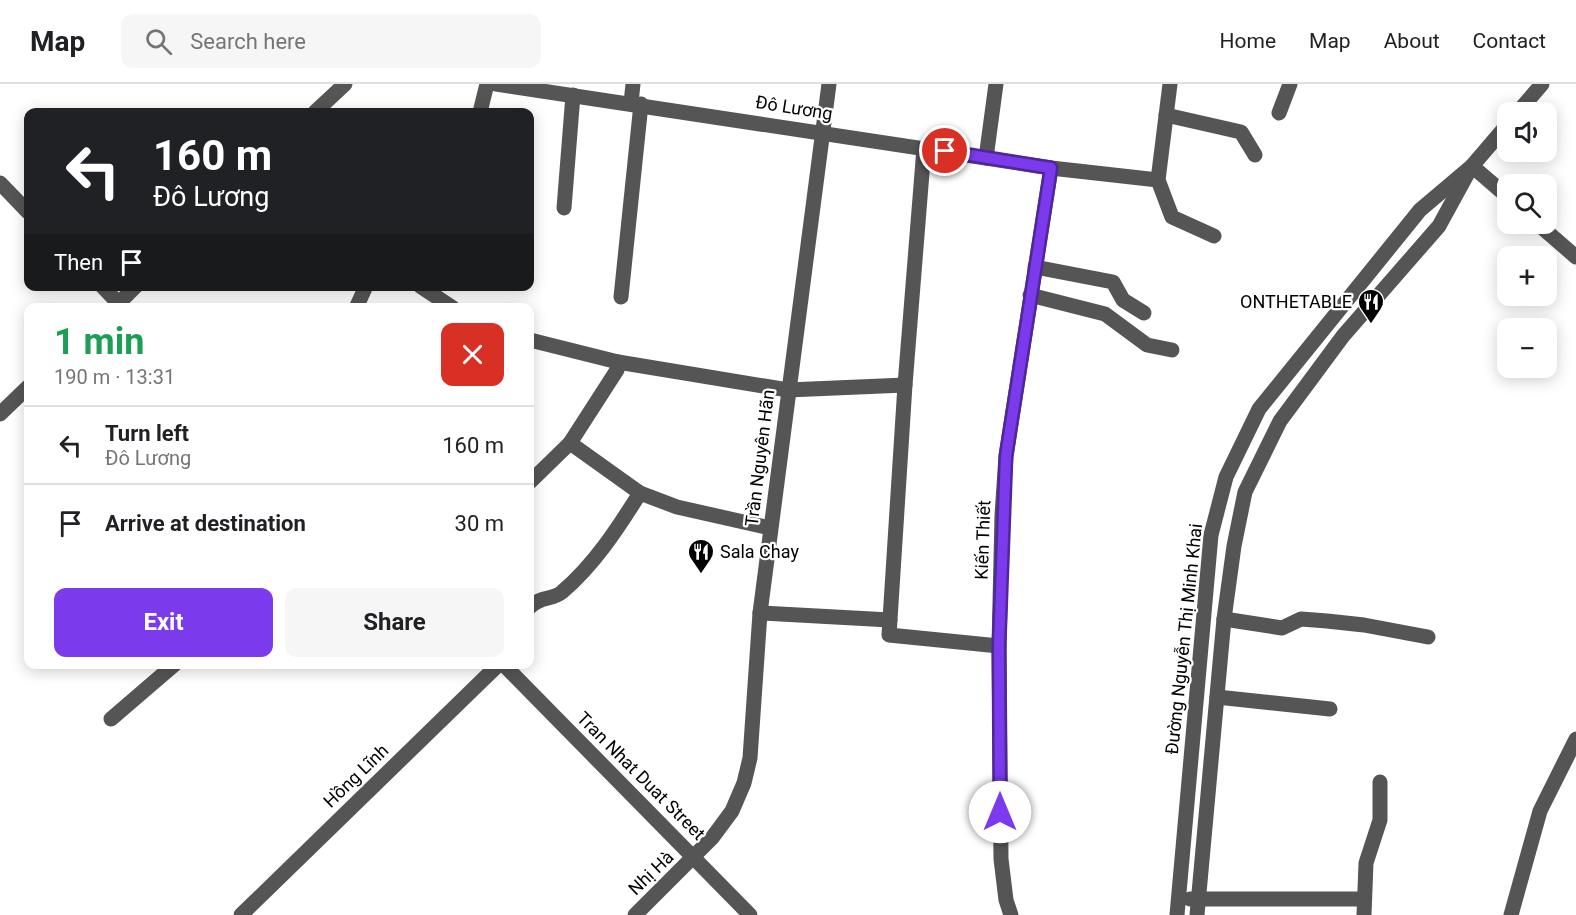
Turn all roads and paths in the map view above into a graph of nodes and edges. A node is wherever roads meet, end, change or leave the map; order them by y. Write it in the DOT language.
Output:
graph roads {
  1 [pos="487,84"];
  2 [pos="496,84"];
  3 [pos="633,84"];
  4 [pos="829,84"];
  5 [pos="996,84"];
  6 [pos="1170,84"];
  7 [pos="1290,84"];
  8 [pos="1542,84"];
  9 [pos="337,85"];
  10 [pos="573,95"];
  11 [pos="1527,102"];
  12 [pos="636,104"];
  13 [pos="318,108"];
  14 [pos="481,108"];
  15 [pos="1279,113"];
  16 [pos="1166,115"];
  17 [pos="822,132"];
  18 [pos="1497,137"];
  19 [pos="924,148"];
  20 [pos="1255,155"];
  21 [pos="986,158"];
  22 [pos="1472,166"];
  23 [pos="1051,168"];
  24 [pos="1158,180"];
  25 [pos="0,183"];
  26 [pos="1497,188"];
  27 [pos="24,208"];
  28 [pos="564,208"];
  29 [pos="1550,234"];
  30 [pos="1214,236"];
  31 [pos="1576,257"];
  32 [pos="1035,267"];
  33 [pos="106,291"];
  34 [pos="132,291"];
  35 [pos="428,291"];
  36 [pos="1030,295"];
  37 [pos="621,297"];
  38 [pos="116,303"];
  39 [pos="121,303"];
  40 [pos="446,303"];
  41 [pos="1144,313"];
  42 [pos="534,341"];
  43 [pos="1172,350"];
  44 [pos="618,362"];
  45 [pos="905,385"];
  46 [pos="789,390"];
  47 [pos="24,391"];
  48 [pos="0,414"];
  49 [pos="570,443"];
  50 [pos="534,478"];
  51 [pos="640,493"];
  52 [pos="771,528"];
  53 [pos="534,602"];
  54 [pos="760,613"];
  55 [pos="1224,619"];
  56 [pos="890,620"];
  57 [pos="1428,638"];
  58 [pos="999,646"];
  59 [pos="169,669"];
  60 [pos="496,669"];
  61 [pos="506,669"];
  62 [pos="1217,698"];
  63 [pos="1330,709"];
  64 [pos="111,719"];
  65 [pos="1576,739"];
  66 [pos="1380,782"];
  67 [pos="694,858"];
  68 [pos="1179,898"];
  69 [pos="1364,899"];
  70 [pos="1198,907"];
  71 [pos="241,915"];
  72 [pos="635,915"];
  73 [pos="750,915"];
  74 [pos="1011,915"];
  75 [pos="1177,915"];
  76 [pos="1365,915"];
  77 [pos="1511,915"];
  1 -- 14 [label="street"];
  2 -- 10 [label="street, Đô Lương"];
  3 -- 12 [label="street"];
  4 -- 17 [label="street, Trần Nguyên Hãn"];
  5 -- 21 [label="street"];
  6 -- 16 [label="street"];
  7 -- 15 [label="street"];
  8 -- 11 [label="street"];
  9 -- 13 [label="street"];
  10 -- 12 [label="street, Đô Lương"];
  10 -- 28 [label="street"];
  12 -- 17 [label="street, Đô Lương"];
  12 -- 37 [label="street"];
  16 -- 20 [label="street"];
  16 -- 24 [label="street"];
  17 -- 19 [label="street, Đô Lương"];
  17 -- 46 [label="street, Trần Nguyên Hãn"];
  18 -- 22 [label="street"];
  19 -- 21 [label="street, Đô Lương"];
  19 -- 45 [label="street"];
  21 -- 23 [label="street, Đô Lương"];
  22 -- 26 [label="street"];
  22 -- 55 [label="street, Đường Nguyễn Thị Minh Khai"];
  22 -- 68 [label="street, Đường Nguyễn Thị Minh Khai"];
  23 -- 24 [label="street, Đô Lương"];
  23 -- 32 [label="street, Kiến Thiết"];
  24 -- 30 [label="street"];
  25 -- 27 [label="street"];
  29 -- 31 [label="street"];
  32 -- 36 [label="street, Kiến Thiết"];
  32 -- 41 [label="street"];
  33 -- 38 [label="street"];
  34 -- 39 [label="street"];
  35 -- 40 [label="street"];
  36 -- 43 [label="street"];
  36 -- 58 [label="street, Kiến Thiết"];
  42 -- 44 [label="street"];
  44 -- 46 [label="street"];
  44 -- 49 [label="street"];
  45 -- 46 [label="street"];
  45 -- 56 [label="street"];
  46 -- 52 [label="street, Trần Nguyên Hãn"];
  47 -- 48 [label="street"];
  49 -- 50 [label="street"];
  49 -- 51 [label="street"];
  51 -- 52 [label="street"];
  51 -- 53 [label="street"];
  52 -- 54 [label="street, Trần Nguyên Hãn"];
  54 -- 56 [label="street"];
  54 -- 67 [label="street, Trần Nguyên Hãn"];
  55 -- 57 [label="street"];
  55 -- 62 [label="street, Đường Nguyễn Thị Minh Khai"];
  56 -- 58 [label="street"];
  58 -- 74 [label="street, Kiến Thiết"];
  59 -- 64 [label="street"];
  60 -- 71 [label="street, Hồng Lĩnh"];
  61 -- 67 [label="street, Tran Nhat Duat Street"];
  62 -- 63 [label="street"];
  62 -- 70 [label="street, Đường Nguyễn Thị Minh Khai"];
  65 -- 77 [label="street"];
  66 -- 69 [label="street"];
  67 -- 72 [label="street, Nhị Hà"];
  67 -- 73 [label="street, Tran Nhat Duat Street"];
  68 -- 70 [label="street"];
  68 -- 75 [label="street, Đường Nguyễn Thị Minh Khai"];
  69 -- 70 [label="street"];
  69 -- 76 [label="street"];
}
